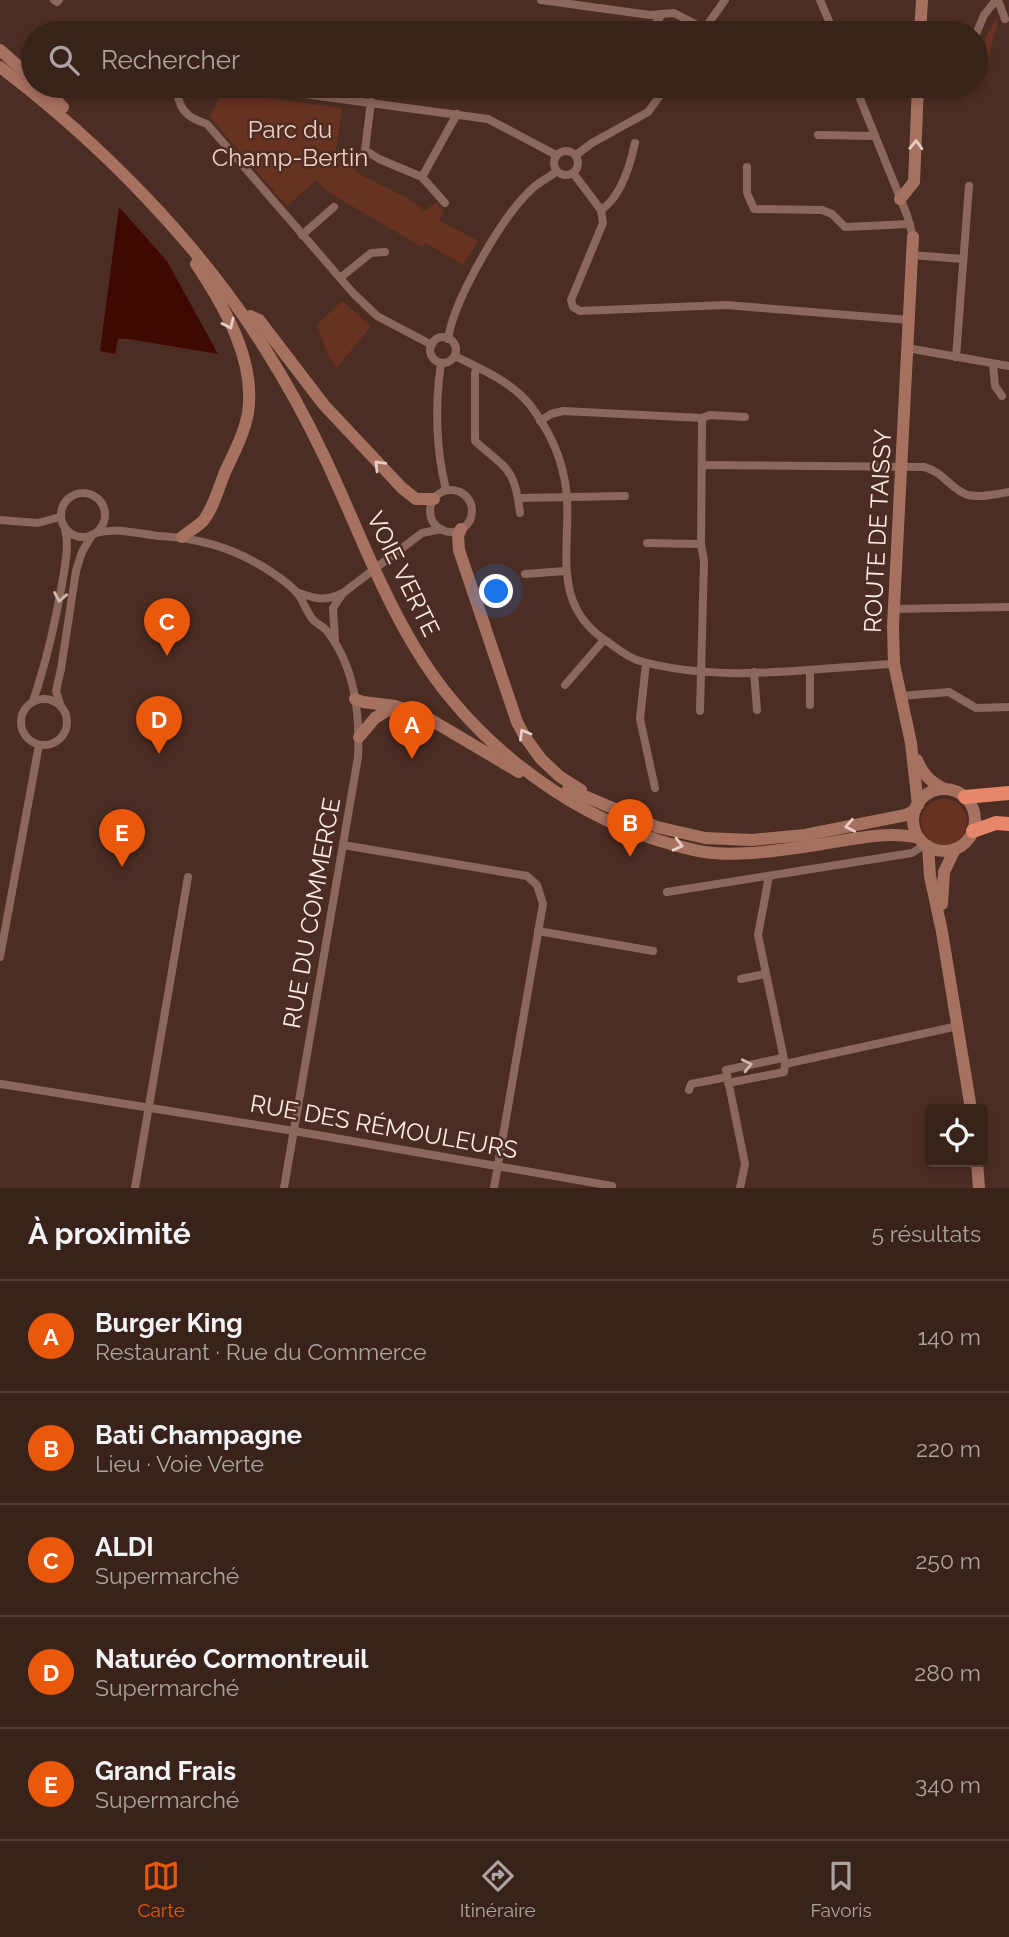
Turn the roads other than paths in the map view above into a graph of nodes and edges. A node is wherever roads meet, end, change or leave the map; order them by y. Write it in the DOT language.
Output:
graph roads {
  1 [pos="541,0"];
  2 [pos="725,0"];
  3 [pos="820,0"];
  4 [pos="922,0"];
  5 [pos="997,0"];
  6 [pos="662,14"];
  7 [pos="1005,19"];
  8 [pos="657,21"];
  9 [pos="687,21"];
  10 [pos="710,21"];
  11 [pos="829,21"];
  12 [pos="921,21"];
  13 [pos="981,21"];
  14 [pos="0,50"];
  15 [pos="0,67"];
  16 [pos="21,68"];
  17 [pos="21,83"];
  18 [pos="41,98"];
  19 [pos="53,98"];
  20 [pos="178,98"];
  21 [pos="340,98"];
  22 [pos="658,98"];
  23 [pos="860,98"];
  24 [pos="918,98"];
  25 [pos="371,102"];
  26 [pos="457,114"];
  27 [pos="818,135"];
  28 [pos="875,136"];
  29 [pos="635,143"];
  30 [pos="556,155"];
  31 [pos="576,155"];
  32 [pos="747,167"];
  33 [pos="557,171"];
  34 [pos="573,173"];
  35 [pos="422,177"];
  36 [pos="969,186"];
  37 [pos="900,199"];
  38 [pos="445,203"];
  39 [pos="334,207"];
  40 [pos="601,210"];
  41 [pos="169,223"];
  42 [pos="911,230"];
  43 [pos="302,235"];
  44 [pos="385,252"];
  45 [pos="912,255"];
  46 [pos="963,259"];
  47 [pos="340,278"];
  48 [pos="250,316"];
  49 [pos="909,320"];
  50 [pos="448,339"];
  51 [pos="432,345"];
  52 [pos="907,348"];
  53 [pos="455,356"];
  54 [pos="956,357"];
  55 [pos="441,363"];
  56 [pos="993,363"];
  57 [pos="1009,366"];
  58 [pos="477,367"];
  59 [pos="1002,396"];
  60 [pos="745,417"];
  61 [pos="702,418"];
  62 [pos="540,421"];
  63 [pos="702,465"];
  64 [pos="901,467"];
  65 [pos="446,490"];
  66 [pos="1009,492"];
  67 [pos="625,496"];
  68 [pos="566,497"];
  69 [pos="519,498"];
  70 [pos="434,499"];
  71 [pos="520,513"];
  72 [pos="105,515"];
  73 [pos="431,515"];
  74 [pos="60,517"];
  75 [pos="0,520"];
  76 [pos="441,529"];
  77 [pos="461,529"];
  78 [pos="65,530"];
  79 [pos="120,530"];
  80 [pos="422,533"];
  81 [pos="94,534"];
  82 [pos="181,537"];
  83 [pos="646,543"];
  84 [pos="701,544"];
  85 [pos="565,571"];
  86 [pos="525,574"];
  87 [pos="296,592"];
  88 [pos="343,593"];
  89 [pos="321,600"];
  90 [pos="1009,607"];
  91 [pos="894,609"];
  92 [pos="309,612"];
  93 [pos="332,613"];
  94 [pos="319,623"];
  95 [pos="604,640"];
  96 [pos="336,646"];
  97 [pos="646,663"];
  98 [pos="894,664"];
  99 [pos="810,670"];
  100 [pos="754,672"];
  101 [pos="703,673"];
  102 [pos="565,685"];
  103 [pos="901,696"];
  104 [pos="355,699"];
  105 [pos="33,701"];
  106 [pos="810,705"];
  107 [pos="395,706"];
  108 [pos="61,707"];
  109 [pos="1009,707"];
  110 [pos="700,710"];
  111 [pos="757,710"];
  112 [pos="359,737"];
  113 [pos="911,743"];
  114 [pos="39,745"];
  115 [pos="549,788"];
  116 [pos="655,788"];
  117 [pos="944,789"];
  118 [pos="1009,793"];
  119 [pos="590,797"];
  120 [pos="965,797"];
  121 [pos="917,807"];
  122 [pos="1009,824"];
  123 [pos="973,831"];
  124 [pos="924,843"];
  125 [pos="343,845"];
  126 [pos="955,849"];
  127 [pos="769,876"];
  128 [pos="188,877"];
  129 [pos="667,892"];
  130 [pos="4,914"];
  131 [pos="538,931"];
  132 [pos="942,932"];
  133 [pos="653,951"];
  134 [pos="0,957"];
  135 [pos="765,974"];
  136 [pos="741,979"];
  137 [pos="958,1027"];
  138 [pos="783,1061"];
  139 [pos="0,1076"];
  140 [pos="727,1080"];
  141 [pos="0,1086"];
  142 [pos="689,1090"];
  143 [pos="970,1104"];
  144 [pos="149,1107"];
  145 [pos="294,1131"];
  146 [pos="498,1166"];
  147 [pos="977,1167"];
  148 [pos="612,1186"];
  149 [pos="135,1188"];
  150 [pos="284,1188"];
  151 [pos="494,1188"];
  152 [pos="740,1188"];
  153 [pos="979,1188"];
  1 -- 6 [label="street"];
  2 -- 10 [label="street"];
  3 -- 11 [label="street"];
  4 -- 12 [label="main road"];
  5 -- 7 [label="street"];
  5 -- 13 [label="street"];
  6 -- 8 [label="street"];
  6 -- 9 [label="street"];
  14 -- 16 [label="main road"];
  15 -- 17 [label="main road, VOIE VERTE"];
  18 -- 41 [label="main road, VOIE VERTE"];
  19 -- 48 [label="main road, VOIE VERTE"];
  20 -- 43 [label="street"];
  21 -- 25 [label="street"];
  22 -- 31 [label="street"];
  23 -- 28 [label="street"];
  37 -- 24 [label="main road, one-way"];
  25 -- 26 [label="street"];
  25 -- 35 [label="street"];
  26 -- 30 [label="street"];
  26 -- 35 [label="street"];
  27 -- 28 [label="street"];
  28 -- 37 [label="street"];
  29 -- 40 [label="street"];
  30 -- 31 [label="street"];
  30 -- 33 [label="street"];
  31 -- 34 [label="street"];
  32 -- 42 [label="street"];
  33 -- 34 [label="street"];
  33 -- 50 [label="street"];
  34 -- 40 [label="street"];
  35 -- 38 [label="street"];
  36 -- 46 [label="street"];
  37 -- 42 [label="street"];
  39 -- 43 [label="street"];
  40 -- 49 [label="street"];
  41 -- 82 [label="main road, one-way"];
  41 -- 115 [label="main road, VOIE VERTE"];
  42 -- 45 [label="main road, ROUTE DE TAISSY"];
  43 -- 47 [label="street"];
  44 -- 47 [label="street"];
  45 -- 46 [label="street"];
  45 -- 49 [label="main road, ROUTE DE TAISSY"];
  46 -- 54 [label="street"];
  47 -- 51 [label="street"];
  70 -- 48 [label="main road, one-way"];
  48 -- 119 [label="main road, VOIE VERTE"];
  49 -- 52 [label="main road, ROUTE DE TAISSY"];
  50 -- 51 [label="street"];
  50 -- 53 [label="street"];
  51 -- 55 [label="street"];
  52 -- 54 [label="street"];
  52 -- 64 [label="main road, ROUTE DE TAISSY"];
  53 -- 55 [label="street"];
  53 -- 58 [label="street"];
  54 -- 56 [label="street"];
  55 -- 65 [label="street"];
  56 -- 57 [label="street"];
  56 -- 59 [label="street"];
  58 -- 62 [label="street"];
  58 -- 69 [label="street"];
  60 -- 61 [label="street"];
  61 -- 62 [label="street"];
  61 -- 63 [label="street"];
  62 -- 68 [label="street"];
  63 -- 64 [label="street"];
  63 -- 84 [label="street"];
  64 -- 66 [label="street"];
  64 -- 91 [label="main road, ROUTE DE TAISSY"];
  65 -- 70 [label="street"];
  65 -- 77 [label="street"];
  67 -- 68 [label="street"];
  68 -- 69 [label="street"];
  68 -- 85 [label="street"];
  69 -- 71 [label="street"];
  70 -- 73 [label="street"];
  72 -- 74 [label="street"];
  72 -- 79 [label="street"];
  72 -- 81 [label="street"];
  73 -- 76 [label="street"];
  73 -- 80 [label="street"];
  74 -- 75 [label="street"];
  74 -- 78 [label="street"];
  76 -- 77 [label="street"];
  76 -- 80 [label="street"];
  119 -- 77 [label="main road, one-way"];
  78 -- 81 [label="street"];
  78 -- 105 [label="street, one-way"];
  79 -- 81 [label="street"];
  79 -- 82 [label="street"];
  80 -- 88 [label="street"];
  81 -- 108 [label="street"];
  82 -- 87 [label="street"];
  83 -- 84 [label="street"];
  84 -- 101 [label="street"];
  85 -- 86 [label="street"];
  85 -- 95 [label="street"];
  87 -- 89 [label="street"];
  87 -- 92 [label="street"];
  88 -- 89 [label="street"];
  88 -- 93 [label="street"];
  89 -- 92 [label="street"];
  89 -- 93 [label="street"];
  90 -- 91 [label="street"];
  91 -- 98 [label="main road, ROUTE DE TAISSY"];
  92 -- 94 [label="street"];
  93 -- 94 [label="street"];
  93 -- 96 [label="street, RUE DU COMMERCE"];
  94 -- 96 [label="street, RUE DU COMMERCE"];
  95 -- 97 [label="street"];
  95 -- 102 [label="street"];
  96 -- 104 [label="street, RUE DU COMMERCE"];
  97 -- 101 [label="street"];
  97 -- 116 [label="street"];
  98 -- 99 [label="street"];
  98 -- 103 [label="main road, ROUTE DE TAISSY"];
  99 -- 100 [label="street"];
  99 -- 106 [label="street"];
  100 -- 101 [label="street"];
  100 -- 111 [label="street"];
  101 -- 110 [label="street"];
  103 -- 109 [label="street"];
  103 -- 113 [label="main road, ROUTE DE TAISSY"];
  104 -- 107 [label="main road"];
  104 -- 112 [label="street, RUE DU COMMERCE"];
  105 -- 108 [label="street"];
  105 -- 114 [label="street"];
  107 -- 112 [label="main road"];
  107 -- 115 [label="main road"];
  108 -- 114 [label="street"];
  112 -- 125 [label="street, RUE DU COMMERCE"];
  113 -- 117 [label="main road, ROUTE DE TAISSY"];
  113 -- 121 [label="main road, ROUTE DE TAISSY"];
  114 -- 130 [label="street"];
  115 -- 124 [label="main road, VOIE VERTE, one-way"];
  117 -- 120 [label="main road"];
  117 -- 121 [label="main road"];
  118 -- 120 [label="highway"];
  121 -- 119 [label="main road, VOIE VERTE, one-way"];
  120 -- 123 [label="main road"];
  121 -- 124 [label="main road"];
  122 -- 123 [label="highway"];
  123 -- 126 [label="main road"];
  124 -- 126 [label="main road"];
  124 -- 127 [label="street"];
  124 -- 132 [label="main road"];
  125 -- 131 [label="street"];
  125 -- 145 [label="street, RUE DU COMMERCE"];
  126 -- 132 [label="main road"];
  127 -- 129 [label="street"];
  127 -- 135 [label="street"];
  128 -- 144 [label="street"];
  130 -- 134 [label="street"];
  131 -- 133 [label="street"];
  131 -- 146 [label="street"];
  132 -- 137 [label="main road"];
  135 -- 136 [label="street"];
  135 -- 138 [label="street"];
  137 -- 138 [label="street"];
  137 -- 143 [label="main road"];
  140 -- 138 [label="street, one-way"];
  138 -- 140 [label="street"];
  139 -- 141 [label="street"];
  140 -- 142 [label="street"];
  140 -- 152 [label="street"];
  141 -- 144 [label="street, RUE DES RÉMOULEURS"];
  144 -- 145 [label="street, RUE DES RÉMOULEURS"];
  144 -- 149 [label="street"];
  145 -- 146 [label="street, RUE DES RÉMOULEURS"];
  145 -- 150 [label="street, RUE DU COMMERCE"];
  146 -- 148 [label="street, RUE DES RÉMOULEURS"];
  146 -- 151 [label="street"];
  147 -- 153 [label="main road"];
}
